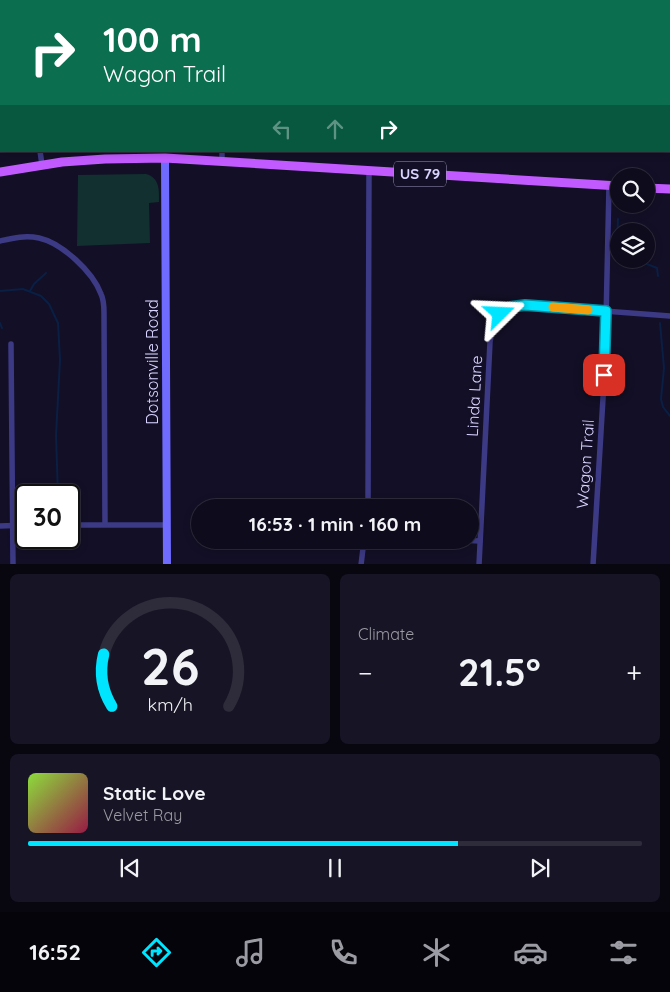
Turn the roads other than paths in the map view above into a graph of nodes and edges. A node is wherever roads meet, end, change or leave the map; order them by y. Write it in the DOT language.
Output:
graph roads {
  1 [pos="40,152"];
  2 [pos="222,152"];
  3 [pos="165,158"];
  4 [pos="222,162"];
  5 [pos="42,165"];
  6 [pos="370,171"];
  7 [pos="0,172"];
  8 [pos="610,186"];
  9 [pos="655,188"];
  10 [pos="670,189"];
  11 [pos="612,213"];
  12 [pos="0,241"];
  13 [pos="606,311"];
  14 [pos="670,316"];
  15 [pos="11,344"];
  16 [pos="368,499"];
  17 [pos="105,524"];
  18 [pos="167,524"];
  19 [pos="80,525"];
  20 [pos="0,526"];
  21 [pos="12,526"];
  22 [pos="480,541"];
  23 [pos="363,549"];
  24 [pos="13,564"];
  25 [pos="167,564"];
  26 [pos="361,564"];
  27 [pos="479,564"];
  28 [pos="593,564"];
  1 -- 5 [label="street"];
  2 -- 4 [label="street"];
  3 -- 4 [label="main road, US 79"];
  3 -- 5 [label="main road, US 79"];
  3 -- 18 [label="main road, Dotsonville Road"];
  4 -- 6 [label="main road, US 79"];
  5 -- 7 [label="main road, US 79"];
  6 -- 8 [label="main road, US 79"];
  6 -- 16 [label="street"];
  9 -- 10 [label="main road"];
  11 -- 13 [label="street, Wagon Trail"];
  12 -- 17 [label="street"];
  13 -- 14 [label="street, Linda Lane"];
  13 -- 22 [label="street, Linda Lane"];
  13 -- 28 [label="street, Wagon Trail"];
  15 -- 21 [label="street"];
  17 -- 18 [label="street"];
  17 -- 19 [label="street"];
  18 -- 25 [label="main road, Dotsonville Road"];
  20 -- 21 [label="street"];
  21 -- 24 [label="street"];
  22 -- 27 [label="street, Linda Lane"];
  23 -- 26 [label="street"];
}
